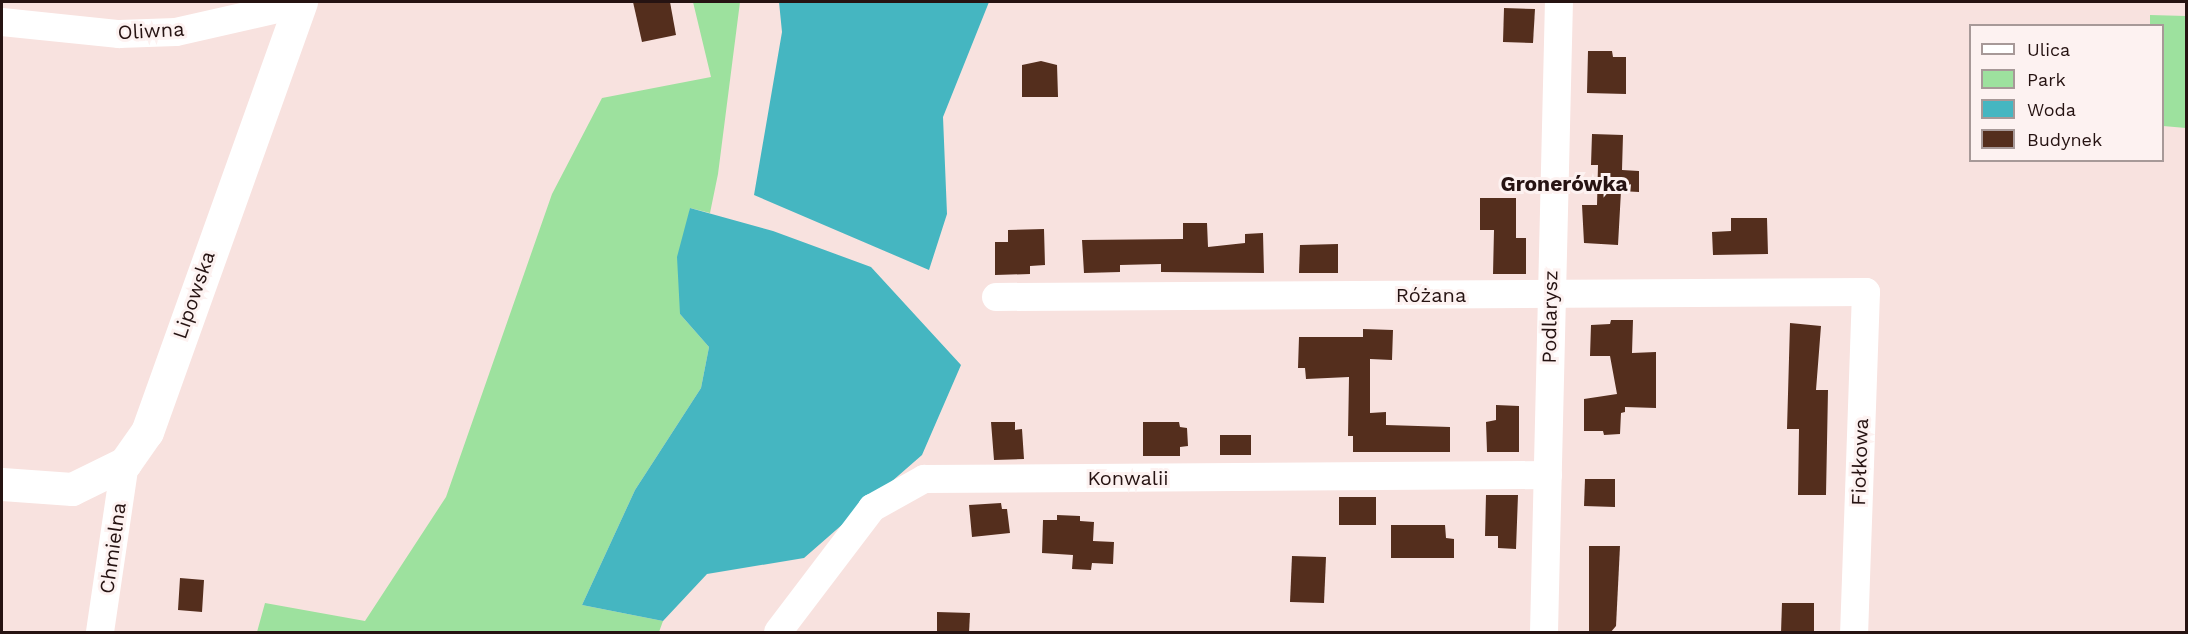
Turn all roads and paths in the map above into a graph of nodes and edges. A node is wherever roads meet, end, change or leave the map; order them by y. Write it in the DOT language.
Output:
graph roads {
  1 [pos="1559,2"];
  2 [pos="300,3"];
  3 [pos="2,22"];
  4 [pos="1866,292"];
  5 [pos="1550,294"];
  6 [pos="996,297"];
  7 [pos="125,463"];
  8 [pos="1548,475"];
  9 [pos="2,484"];
  10 [pos="100,633"];
  11 [pos="778,633"];
  12 [pos="1544,633"];
  13 [pos="1854,633"];
  1 -- 5 [label="street, Podlarysz"];
  2 -- 3 [label="street, Oliwna"];
  2 -- 7 [label="street, Lipowska"];
  4 -- 5 [label="street, Różana"];
  4 -- 13 [label="street, Fiołkowa"];
  5 -- 6 [label="street, Różana"];
  5 -- 8 [label="street, Podlarysz"];
  7 -- 9 [label="street, Lipowska"];
  7 -- 10 [label="street, Chmielna"];
  8 -- 11 [label="street, Konwalii"];
  8 -- 12 [label="street, Podlarysz"];
}
